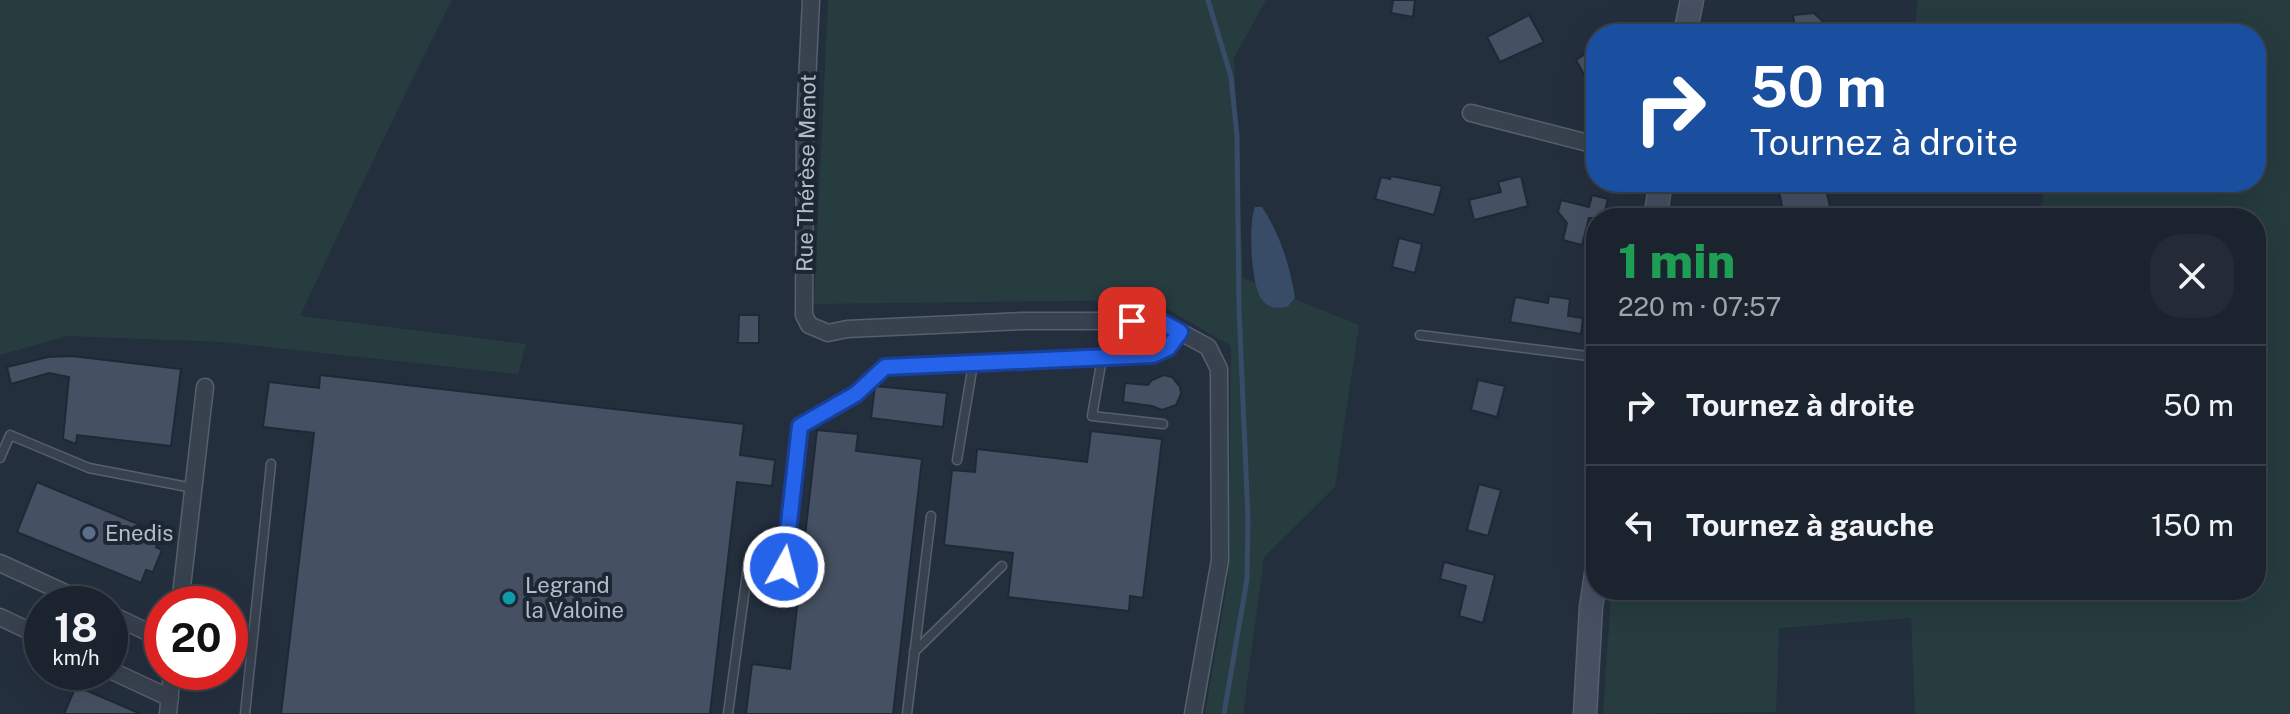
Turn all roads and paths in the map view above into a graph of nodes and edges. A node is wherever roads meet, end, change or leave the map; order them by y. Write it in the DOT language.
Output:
graph roads {
  1 [pos="811,0"];
  2 [pos="1692,0"];
  3 [pos="1687,24"];
  4 [pos="1471,113"];
  5 [pos="1586,142"];
  6 [pos="1180,332"];
  7 [pos="1420,335"];
  8 [pos="1586,356"];
  9 [pos="1102,358"];
  10 [pos="973,364"];
  11 [pos="205,387"];
  12 [pos="1163,424"];
  13 [pos="0,458"];
  14 [pos="957,460"];
  15 [pos="271,464"];
  16 [pos="193,488"];
  17 [pos="931,516"];
  18 [pos="0,563"];
  19 [pos="1002,566"];
  20 [pos="50,586"];
  21 [pos="182,586"];
  22 [pos="1592,600"];
  23 [pos="0,617"];
  24 [pos="24,628"];
  25 [pos="914,652"];
  26 [pos="128,681"];
  27 [pos="169,706"];
  28 [pos="245,714"];
  29 [pos="728,714"];
  30 [pos="907,714"];
  31 [pos="1193,714"];
  32 [pos="1585,714"];
  1 -- 6 [label="street, Rue Thérèse Menot"];
  2 -- 3 [label="street"];
  4 -- 5 [label="street"];
  6 -- 9 [label="lane"];
  6 -- 31 [label="street"];
  7 -- 8 [label="lane"];
  9 -- 10 [label="lane"];
  9 -- 12 [label="lane"];
  10 -- 14 [label="lane"];
  10 -- 29 [label="lane"];
  11 -- 16 [label="street"];
  13 -- 16 [label="lane"];
  15 -- 28 [label="lane"];
  16 -- 21 [label="street"];
  17 -- 25 [label="lane"];
  18 -- 20 [label="street"];
  19 -- 25 [label="lane"];
  22 -- 32 [label="street"];
  23 -- 24 [label="street"];
  25 -- 30 [label="lane"];
  26 -- 27 [label="street"];
}
